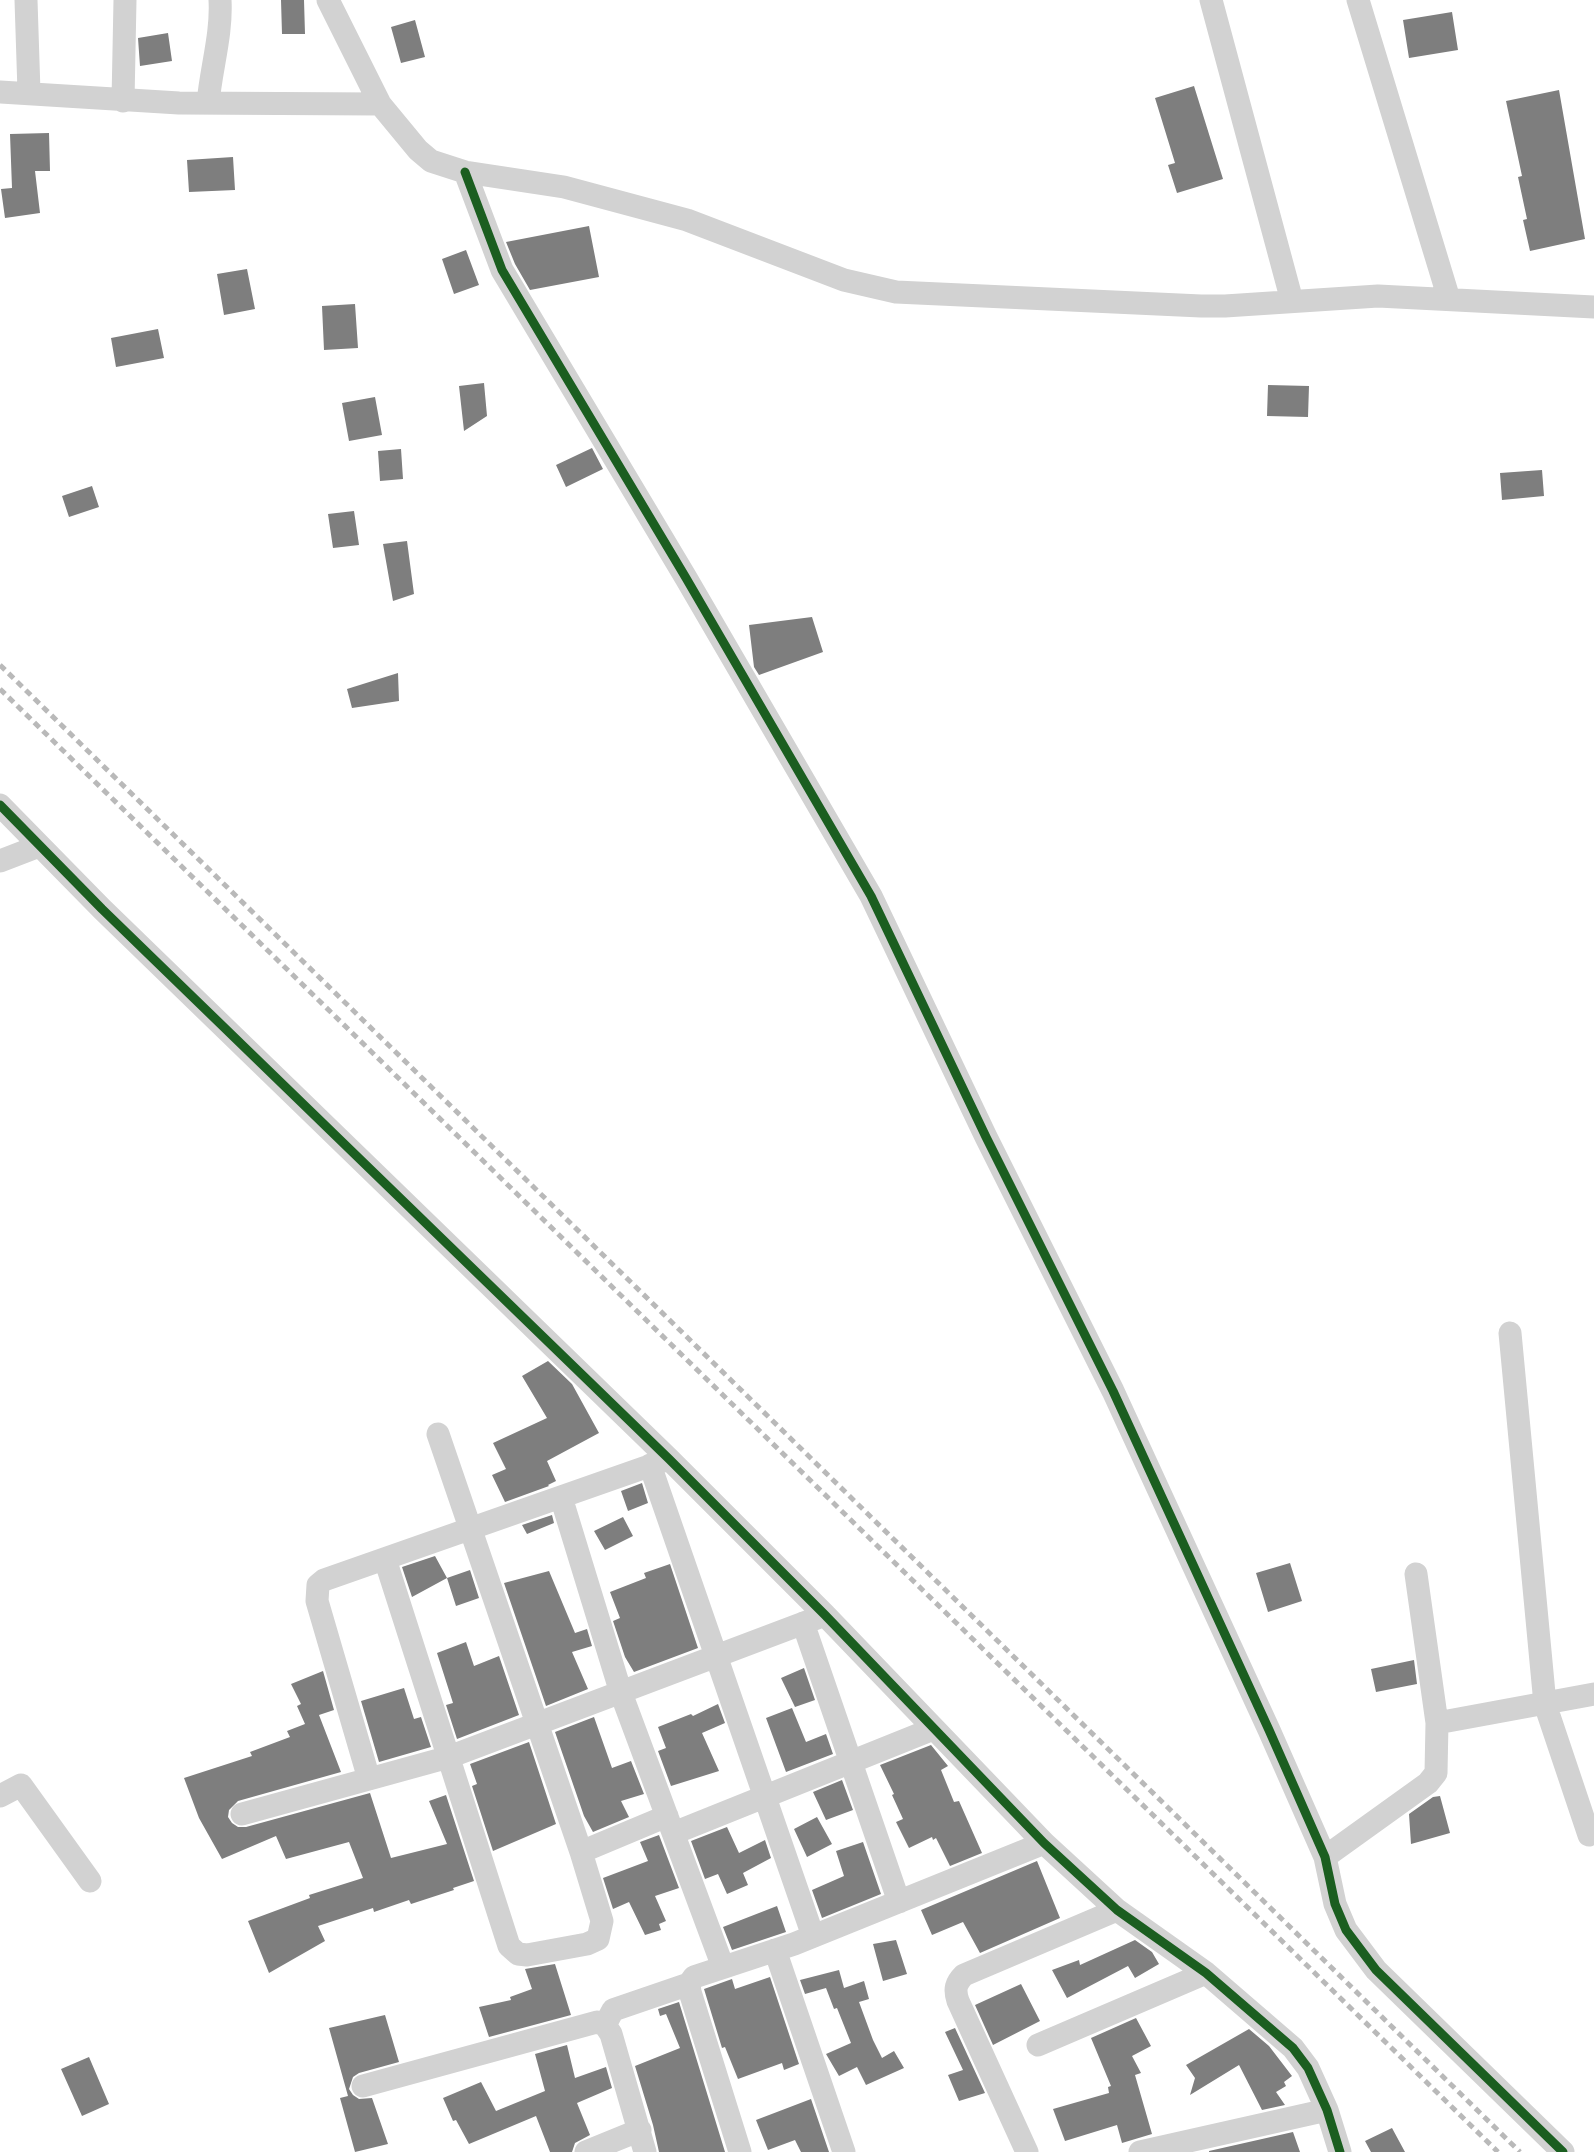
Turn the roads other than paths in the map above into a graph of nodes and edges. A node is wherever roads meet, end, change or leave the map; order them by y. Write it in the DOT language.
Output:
graph roads {
  1 [pos="26,0"];
  2 [pos="125,0"];
  3 [pos="220,0"];
  4 [pos="328,0"];
  5 [pos="1211,0"];
  6 [pos="1358,0"];
  7 [pos="0,92"];
  8 [pos="29,92"];
  9 [pos="123,101"];
  10 [pos="208,103"];
  11 [pos="380,104"];
  12 [pos="465,172"];
  13 [pos="1449,299"];
  14 [pos="1292,301"];
  15 [pos="1594,307"];
  16 [pos="0,805"];
  17 [pos="39,845"];
  18 [pos="0,861"];
  19 [pos="1510,1333"];
  20 [pos="438,1434"];
  21 [pos="660,1462"];
  22 [pos="561,1497"];
  23 [pos="471,1529"];
  24 [pos="385,1559"];
  25 [pos="1416,1574"];
  26 [pos="825,1615"];
  27 [pos="803,1623"];
  28 [pos="717,1656"];
  29 [pos="621,1693"];
  30 [pos="1594,1694"];
  31 [pos="1545,1704"];
  32 [pos="1437,1723"];
  33 [pos="537,1724"];
  34 [pos="933,1729"];
  35 [pos="449,1757"];
  36 [pos="851,1762"];
  37 [pos="369,1779"];
  38 [pos="0,1796"];
  39 [pos="765,1796"];
  40 [pos="242,1814"];
  41 [pos="670,1824"];
  42 [pos="1590,1835"];
  43 [pos="1044,1843"];
  44 [pos="581,1852"];
  45 [pos="1325,1857"];
  46 [pos="90,1881"];
  47 [pos="899,1902"];
  48 [pos="1117,1910"];
  49 [pos="813,1936"];
  50 [pos="775,1950"];
  51 [pos="723,1967"];
  52 [pos="1206,1973"];
  53 [pos="689,1984"];
  54 [pos="605,2025"];
  55 [pos="1038,2045"];
  56 [pos="363,2086"];
  57 [pos="1327,2110"];
  58 [pos="643,2141"];
  59 [pos="586,2152"];
  60 [pos="740,2152"];
  61 [pos="844,2152"];
  62 [pos="1027,2152"];
  63 [pos="1140,2152"];
  64 [pos="1340,2152"];
  65 [pos="1563,2152"];
  1 -- 8 [label="street"];
  2 -- 9 [label="street"];
  3 -- 10 [label="street"];
  4 -- 11 [label="street"];
  5 -- 14 [label="street"];
  6 -- 13 [label="street"];
  7 -- 8 [label="street"];
  8 -- 9 [label="street"];
  9 -- 10 [label="street"];
  10 -- 11 [label="street"];
  11 -- 12 [label="street"];
  12 -- 14 [label="street"];
  12 -- 45 [label="street"];
  13 -- 14 [label="street"];
  13 -- 15 [label="street"];
  16 -- 17 [label="street"];
  17 -- 18 [label="street"];
  17 -- 21 [label="street"];
  19 -- 31 [label="street"];
  20 -- 23 [label="street"];
  21 -- 22 [label="street"];
  21 -- 26 [label="street"];
  21 -- 28 [label="street"];
  22 -- 23 [label="street"];
  22 -- 29 [label="street"];
  23 -- 24 [label="street"];
  23 -- 33 [label="street"];
  24 -- 35 [label="street"];
  24 -- 37 [label="street"];
  25 -- 32 [label="street"];
  26 -- 27 [label="street"];
  26 -- 34 [label="street"];
  27 -- 28 [label="street"];
  27 -- 36 [label="street"];
  28 -- 29 [label="street"];
  28 -- 39 [label="street"];
  29 -- 33 [label="street"];
  29 -- 41 [label="street"];
  30 -- 31 [label="street"];
  31 -- 32 [label="street"];
  31 -- 42 [label="street"];
  32 -- 45 [label="street"];
  33 -- 35 [label="street"];
  33 -- 44 [label="street"];
  34 -- 36 [label="street"];
  34 -- 43 [label="street"];
  35 -- 37 [label="street"];
  35 -- 44 [label="street"];
  36 -- 39 [label="street"];
  36 -- 47 [label="street"];
  37 -- 40 [label="street"];
  38 -- 46 [label="street"];
  39 -- 41 [label="street"];
  39 -- 49 [label="street"];
  41 -- 44 [label="street"];
  41 -- 51 [label="street"];
  43 -- 47 [label="street"];
  43 -- 48 [label="street"];
  45 -- 65 [label="street"];
  47 -- 49 [label="street"];
  48 -- 52 [label="street"];
  48 -- 62 [label="street"];
  49 -- 50 [label="street"];
  50 -- 51 [label="street"];
  50 -- 61 [label="street"];
  51 -- 53 [label="street"];
  52 -- 55 [label="street"];
  52 -- 57 [label="street"];
  53 -- 54 [label="street"];
  53 -- 60 [label="street"];
  54 -- 56 [label="street"];
  54 -- 58 [label="street"];
  57 -- 63 [label="street"];
  57 -- 64 [label="street"];
  58 -- 59 [label="street"];
}
